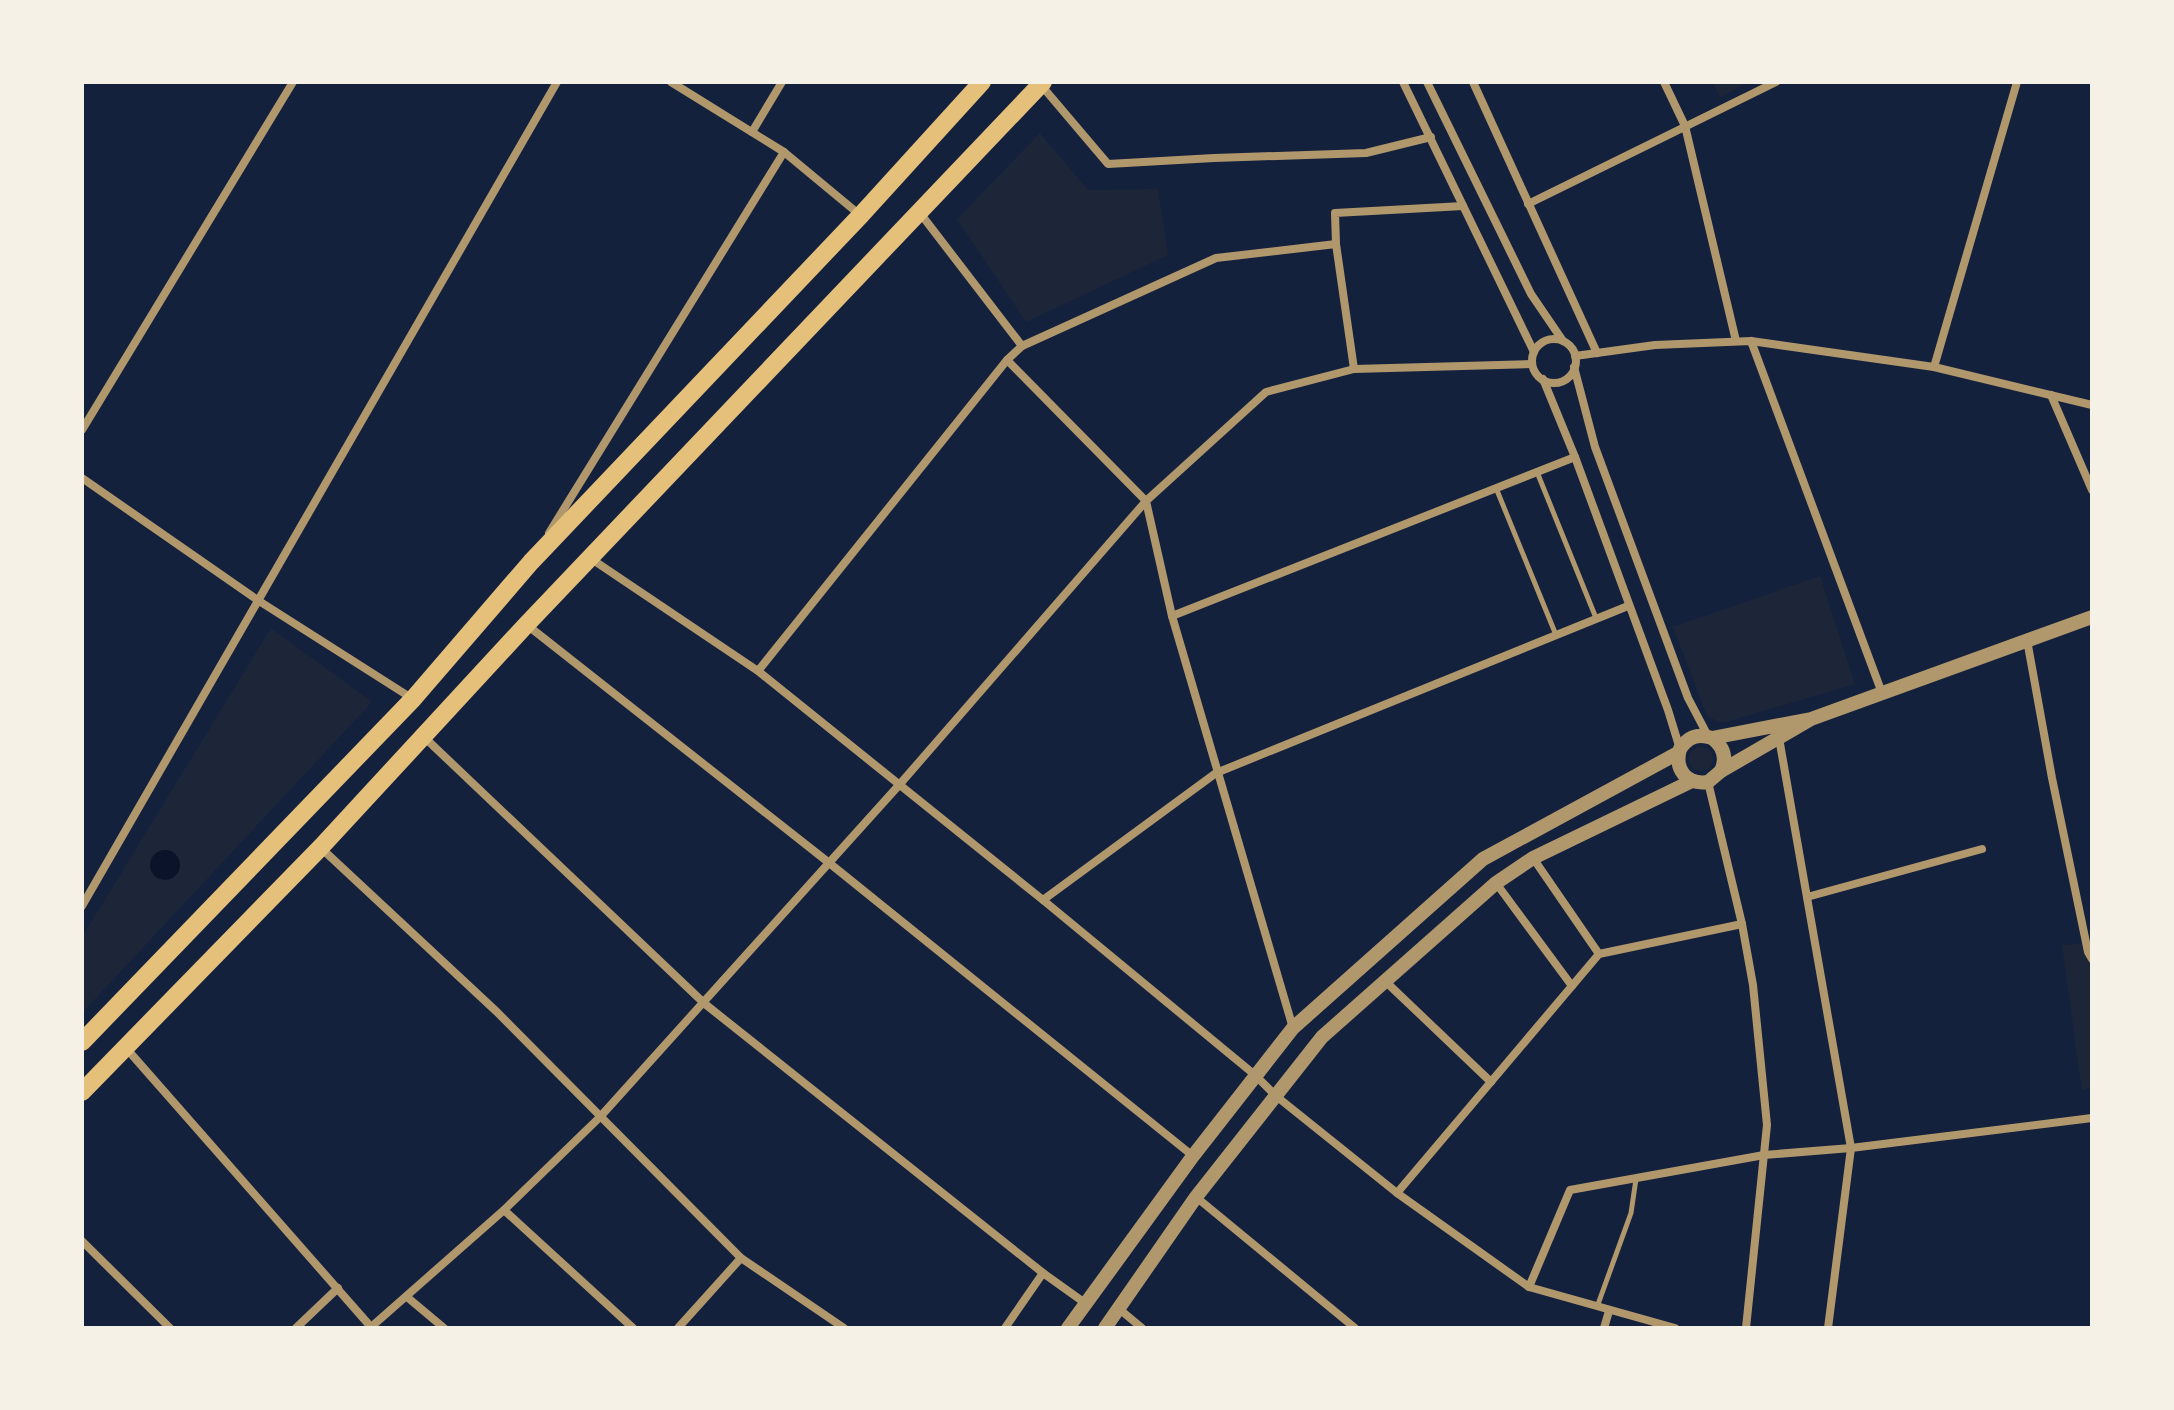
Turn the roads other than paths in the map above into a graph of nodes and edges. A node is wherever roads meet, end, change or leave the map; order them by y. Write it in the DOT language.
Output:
graph roads {
  1 [pos="293,82"];
  2 [pos="557,82"];
  3 [pos="671,82"];
  4 [pos="782,82"];
  5 [pos="982,82"];
  6 [pos="1403,82"];
  7 [pos="1427,82"];
  8 [pos="1473,82"];
  9 [pos="1664,82"];
  10 [pos="1776,82"];
  11 [pos="2017,82"];
  12 [pos="1042,83"];
  13 [pos="1685,126"];
  14 [pos="752,132"];
  15 [pos="1431,137"];
  16 [pos="784,152"];
  17 [pos="1528,204"];
  18 [pos="1463,206"];
  19 [pos="920,213"];
  20 [pos="861,215"];
  21 [pos="1336,244"];
  22 [pos="1563,341"];
  23 [pos="1736,341"];
  24 [pos="1751,341"];
  25 [pos="1022,346"];
  26 [pos="1534,352"];
  27 [pos="1597,353"];
  28 [pos="1575,356"];
  29 [pos="1007,360"];
  30 [pos="1532,364"];
  31 [pos="1574,367"];
  32 [pos="1934,367"];
  33 [pos="1354,369"];
  34 [pos="1543,379"];
  35 [pos="2051,395"];
  36 [pos="2092,405"];
  37 [pos="82,430"];
  38 [pos="1575,457"];
  39 [pos="1537,472"];
  40 [pos="82,478"];
  41 [pos="1496,488"];
  42 [pos="2092,490"];
  43 [pos="1146,501"];
  44 [pos="590,558"];
  45 [pos="531,562"];
  46 [pos="259,601"];
  47 [pos="1628,606"];
  48 [pos="1172,616"];
  49 [pos="2092,617"];
  50 [pos="1596,619"];
  51 [pos="526,625"];
  52 [pos="1556,636"];
  53 [pos="2027,640"];
  54 [pos="758,671"];
  55 [pos="1882,693"];
  56 [pos="413,699"];
  57 [pos="1811,719"];
  58 [pos="423,736"];
  59 [pos="1710,738"];
  60 [pos="1779,738"];
  61 [pos="1679,751"];
  62 [pos="1721,771"];
  63 [pos="1216,773"];
  64 [pos="1692,781"];
  65 [pos="1708,782"];
  66 [pos="900,784"];
  67 [pos="321,847"];
  68 [pos="1982,849"];
  69 [pos="1533,858"];
  70 [pos="828,862"];
  71 [pos="1496,883"];
  72 [pos="1807,897"];
  73 [pos="1043,900"];
  74 [pos="82,906"];
  75 [pos="1742,924"];
  76 [pos="1599,954"];
  77 [pos="2092,959"];
  78 [pos="1385,981"];
  79 [pos="1572,986"];
  80 [pos="705,1004"];
  81 [pos="1293,1028"];
  82 [pos="82,1042"];
  83 [pos="125,1047"];
  84 [pos="1255,1075"];
  85 [pos="1491,1082"];
  86 [pos="82,1092"];
  87 [pos="1276,1096"];
  88 [pos="600,1117"];
  89 [pos="2092,1118"];
  90 [pos="1851,1148"];
  91 [pos="1764,1155"];
  92 [pos="1193,1156"];
  93 [pos="1636,1178"];
  94 [pos="1397,1193"];
  95 [pos="1196,1197"];
  96 [pos="504,1210"];
  97 [pos="82,1241"];
  98 [pos="741,1258"];
  99 [pos="1043,1273"];
  100 [pos="1529,1287"];
  101 [pos="338,1288"];
  102 [pos="407,1297"];
  103 [pos="1085,1303"];
  104 [pos="1118,1308"];
  105 [pos="1597,1308"];
  106 [pos="1609,1311"];
  107 [pos="170,1328"];
  108 [pos="296,1328"];
  109 [pos="371,1328"];
  110 [pos="444,1328"];
  111 [pos="633,1328"];
  112 [pos="678,1328"];
  113 [pos="844,1328"];
  114 [pos="1005,1328"];
  115 [pos="1068,1328"];
  116 [pos="1105,1328"];
  117 [pos="1142,1328"];
  118 [pos="1355,1328"];
  119 [pos="1604,1328"];
  120 [pos="1675,1328"];
  121 [pos="1746,1328"];
  122 [pos="1828,1328"];
  1 -- 37 [label="street"];
  2 -- 46 [label="street"];
  3 -- 14 [label="street"];
  4 -- 14 [label="street"];
  5 -- 20 [label="main road"];
  6 -- 15 [label="street"];
  7 -- 22 [label="street"];
  8 -- 17 [label="street"];
  9 -- 13 [label="street"];
  10 -- 13 [label="street"];
  11 -- 32 [label="street"];
  12 -- 15 [label="street"];
  12 -- 19 [label="main road"];
  13 -- 17 [label="street"];
  13 -- 23 [label="street"];
  14 -- 16 [label="street"];
  15 -- 18 [label="street"];
  16 -- 20 [label="street"];
  16 -- 45 [label="street"];
  17 -- 27 [label="street"];
  18 -- 21 [label="street"];
  18 -- 26 [label="street"];
  19 -- 25 [label="street"];
  19 -- 44 [label="main road"];
  20 -- 45 [label="main road"];
  21 -- 25 [label="street"];
  21 -- 33 [label="street"];
  22 -- 26 [label="street"];
  22 -- 28 [label="street"];
  23 -- 24 [label="street"];
  23 -- 27 [label="street"];
  24 -- 32 [label="street"];
  24 -- 55 [label="street"];
  25 -- 29 [label="street"];
  26 -- 30 [label="street"];
  27 -- 28 [label="street"];
  28 -- 31 [label="street"];
  29 -- 43 [label="street"];
  29 -- 54 [label="street"];
  30 -- 33 [label="street"];
  30 -- 34 [label="street"];
  31 -- 34 [label="street"];
  31 -- 59 [label="street"];
  32 -- 35 [label="street"];
  33 -- 43 [label="street"];
  34 -- 38 [label="street"];
  35 -- 36 [label="street"];
  35 -- 42 [label="street"];
  38 -- 39 [label="street"];
  38 -- 47 [label="street"];
  39 -- 41 [label="street"];
  39 -- 50 [label="lane"];
  40 -- 46 [label="street"];
  41 -- 48 [label="street"];
  41 -- 52 [label="lane"];
  43 -- 48 [label="street"];
  43 -- 66 [label="street"];
  44 -- 51 [label="main road"];
  44 -- 54 [label="street"];
  45 -- 56 [label="main road"];
  46 -- 56 [label="street"];
  46 -- 74 [label="street"];
  47 -- 50 [label="street"];
  47 -- 61 [label="street"];
  48 -- 63 [label="street"];
  49 -- 53 [label="street"];
  50 -- 52 [label="street"];
  51 -- 58 [label="main road"];
  51 -- 70 [label="street"];
  52 -- 63 [label="street"];
  53 -- 55 [label="street"];
  53 -- 77 [label="street"];
  54 -- 66 [label="street"];
  55 -- 57 [label="street"];
  56 -- 82 [label="main road"];
  57 -- 59 [label="street"];
  57 -- 60 [label="street"];
  58 -- 67 [label="main road"];
  58 -- 80 [label="street"];
  59 -- 61 [label="street"];
  59 -- 62 [label="street"];
  60 -- 62 [label="street"];
  60 -- 72 [label="street"];
  61 -- 64 [label="street"];
  61 -- 81 [label="street"];
  62 -- 65 [label="street"];
  63 -- 73 [label="street"];
  63 -- 81 [label="street"];
  64 -- 65 [label="street"];
  64 -- 69 [label="street"];
  65 -- 75 [label="street"];
  66 -- 70 [label="street"];
  66 -- 73 [label="street"];
  67 -- 83 [label="main road"];
  67 -- 88 [label="street"];
  68 -- 72 [label="street"];
  69 -- 71 [label="street"];
  69 -- 76 [label="street"];
  70 -- 80 [label="street"];
  70 -- 92 [label="street"];
  71 -- 78 [label="street"];
  71 -- 79 [label="street"];
  72 -- 90 [label="street"];
  73 -- 84 [label="street"];
  75 -- 76 [label="street"];
  75 -- 91 [label="street"];
  76 -- 79 [label="street"];
  78 -- 85 [label="street"];
  78 -- 87 [label="street"];
  79 -- 85 [label="street"];
  80 -- 88 [label="street"];
  80 -- 99 [label="street"];
  81 -- 84 [label="street"];
  83 -- 86 [label="main road"];
  83 -- 101 [label="street"];
  84 -- 87 [label="street"];
  84 -- 92 [label="street"];
  85 -- 94 [label="street"];
  87 -- 94 [label="street"];
  87 -- 95 [label="street"];
  88 -- 96 [label="street"];
  88 -- 98 [label="street"];
  89 -- 90 [label="street"];
  90 -- 91 [label="street"];
  90 -- 122 [label="street"];
  91 -- 93 [label="street"];
  91 -- 121 [label="street"];
  92 -- 103 [label="street"];
  93 -- 100 [label="street"];
  93 -- 105 [label="lane"];
  94 -- 100 [label="street"];
  95 -- 104 [label="street"];
  95 -- 118 [label="street"];
  96 -- 102 [label="street"];
  96 -- 111 [label="street"];
  97 -- 107 [label="street"];
  98 -- 112 [label="street"];
  98 -- 113 [label="street"];
  99 -- 103 [label="street"];
  99 -- 114 [label="street"];
  100 -- 105 [label="street"];
  101 -- 108 [label="street"];
  101 -- 109 [label="street"];
  102 -- 109 [label="street"];
  102 -- 110 [label="street"];
  103 -- 115 [label="street"];
  104 -- 116 [label="street"];
  104 -- 117 [label="street"];
  105 -- 106 [label="street"];
  106 -- 119 [label="street"];
  106 -- 120 [label="street"];
}
